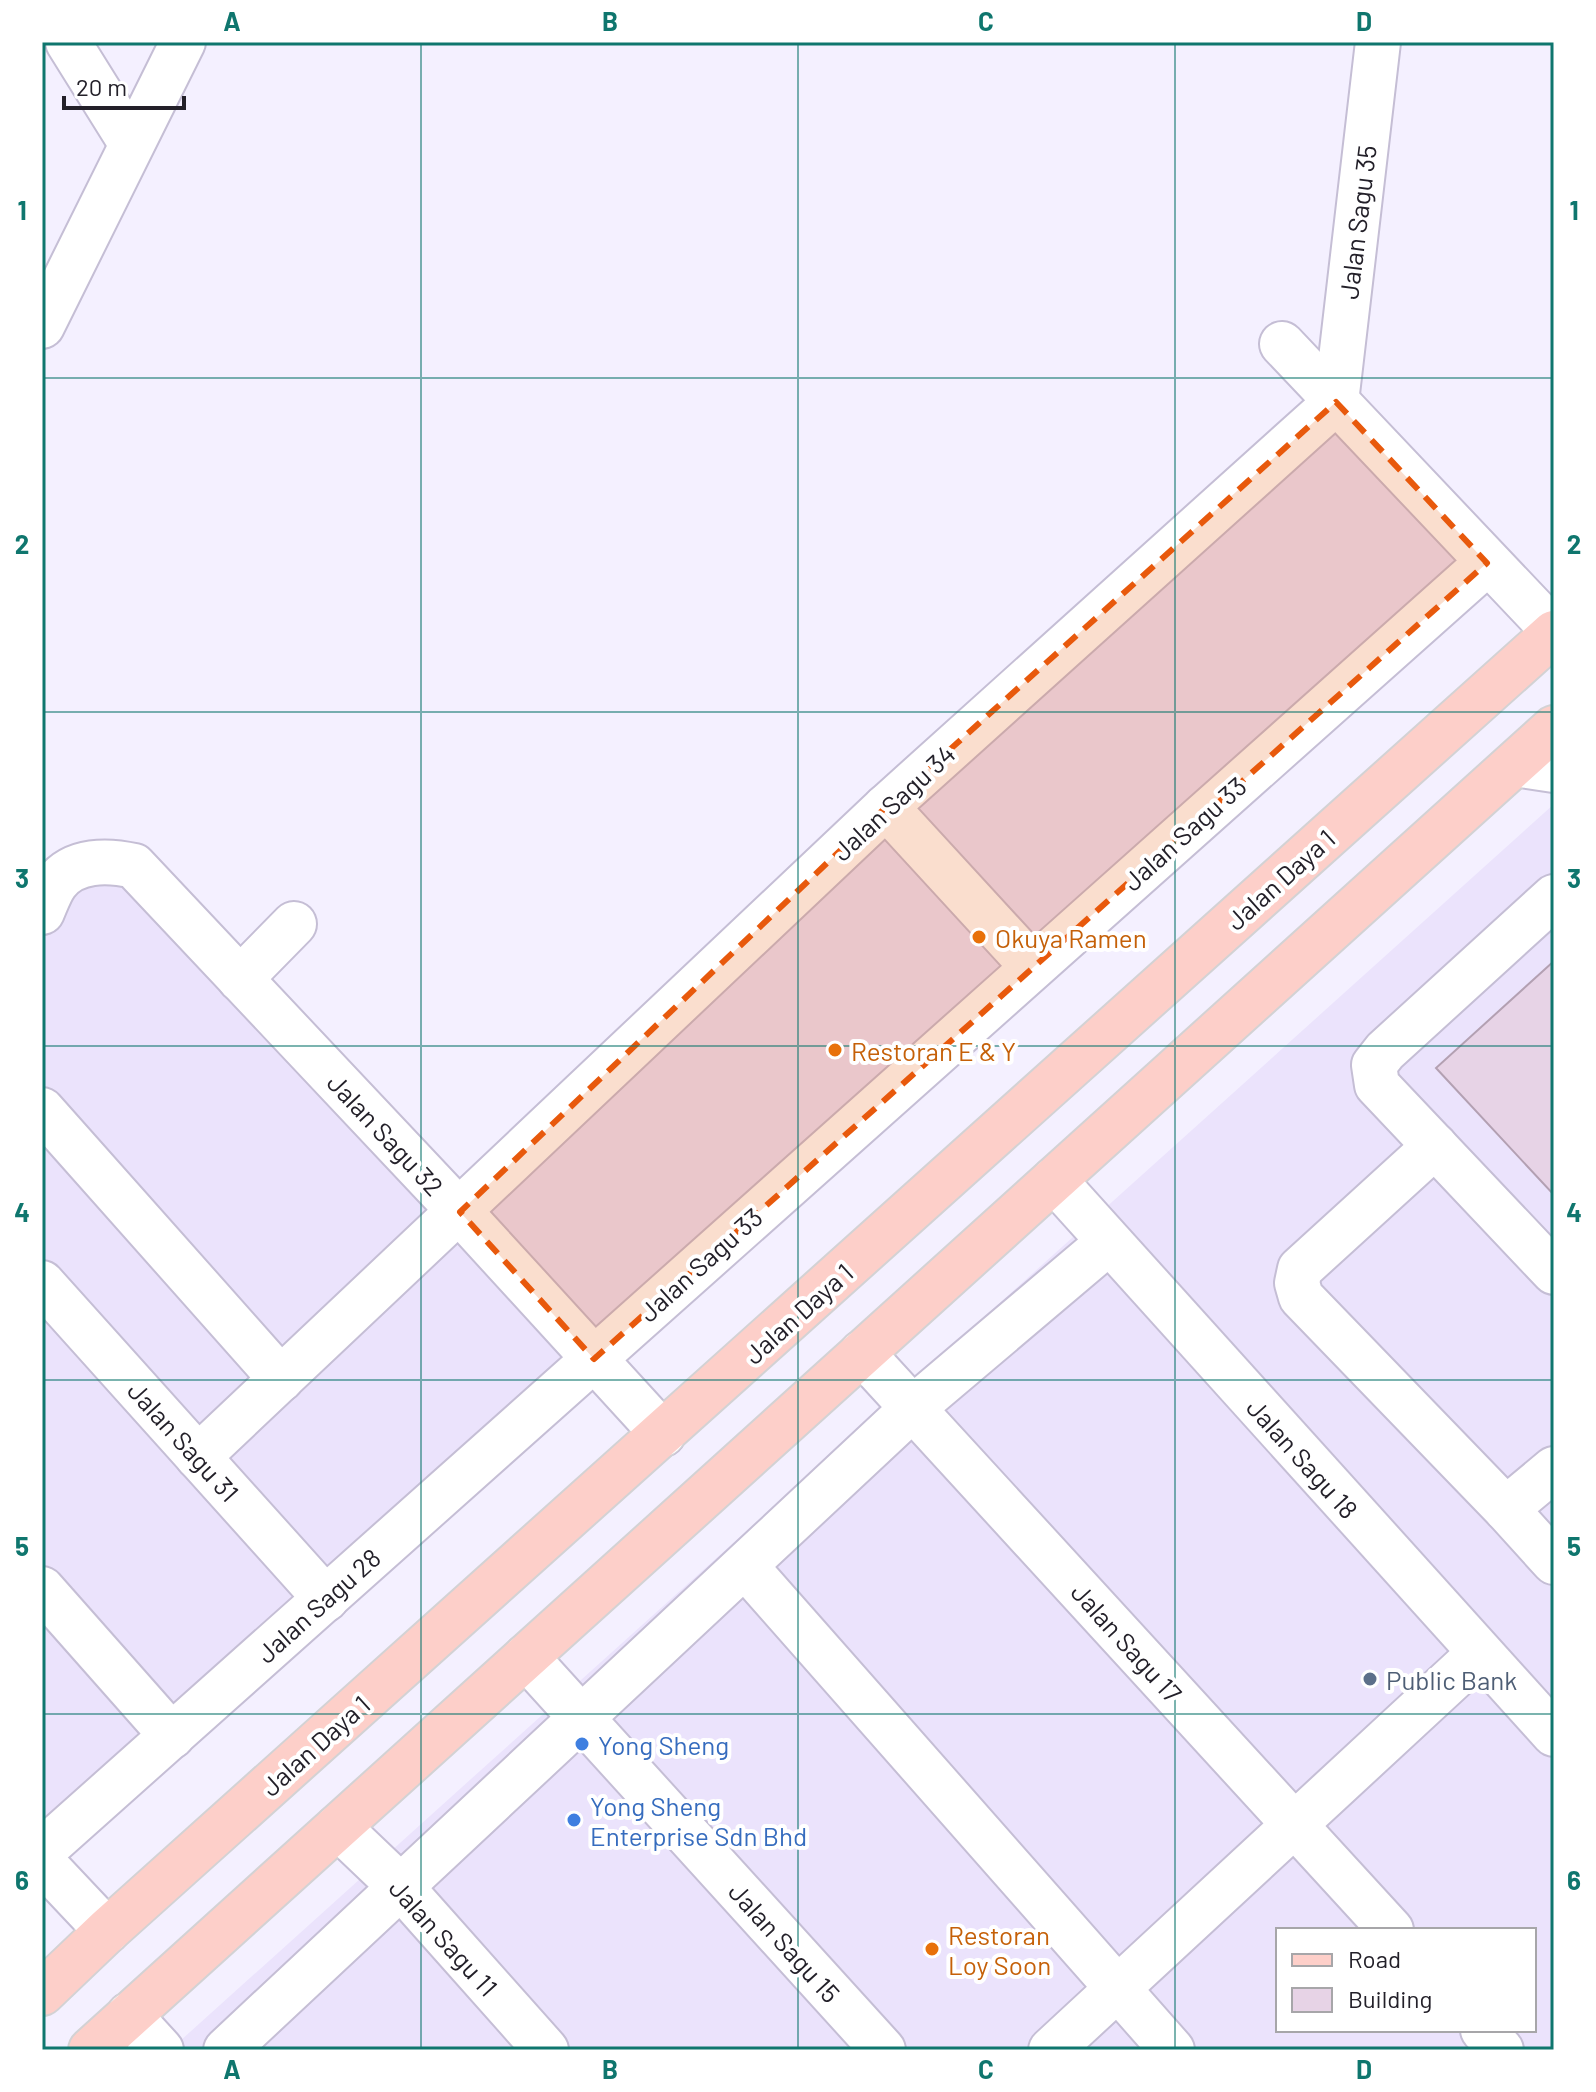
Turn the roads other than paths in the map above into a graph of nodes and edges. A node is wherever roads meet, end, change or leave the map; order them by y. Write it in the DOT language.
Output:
graph roads {
  1 [pos="68,42"];
  2 [pos="183,42"];
  3 [pos="1378,42"];
  4 [pos="131,143"];
  5 [pos="42,326"];
  6 [pos="1282,344"];
  7 [pos="1336,402"];
  8 [pos="1487,563"];
  9 [pos="1554,632"];
  10 [pos="1554,728"];
  11 [pos="1534,767"];
  12 [pos="886,807"];
  13 [pos="1554,897"];
  14 [pos="42,912"];
  15 [pos="294,924"];
  16 [pos="1033,967"];
  17 [pos="240,979"];
  18 [pos="42,1110"];
  19 [pos="1435,1146"];
  20 [pos="1054,1180"];
  21 [pos="460,1212"];
  22 [pos="1109,1242"];
  23 [pos="1554,1272"];
  24 [pos="42,1283"];
  25 [pos="862,1353"];
  26 [pos="594,1359"];
  27 [pos="281,1379"];
  28 [pos="913,1408"];
  29 [pos="663,1434"];
  30 [pos="198,1457"];
  31 [pos="1554,1469"];
  32 [pos="1506,1509"];
  33 [pos="1554,1562"];
  34 [pos="745,1566"];
  35 [pos="42,1589"];
  36 [pos="326,1599"];
  37 [pos="1480,1653"];
  38 [pos="526,1657"];
  39 [pos="582,1718"];
  40 [pos="1554,1734"];
  41 [pos="172,1736"];
  42 [pos="1295,1825"];
  43 [pos="338,1827"];
  44 [pos="42,1851"];
  45 [pos="42,1862"];
  46 [pos="401,1887"];
  47 [pos="1389,1928"];
  48 [pos="107,1931"];
  49 [pos="1117,1989"];
  50 [pos="42,1993"];
  51 [pos="129,2015"];
  52 [pos="1485,2032"];
  53 [pos="91,2050"];
  54 [pos="161,2050"];
  55 [pos="226,2050"];
  56 [pos="546,2050"];
  57 [pos="883,2050"];
  58 [pos="1051,2050"];
  59 [pos="1172,2050"];
  60 [pos="1501,2050"];
  1 -- 4 [label="street"];
  2 -- 4 [label="street"];
  3 -- 7 [label="street, Jalan Sagu 35"];
  4 -- 5 [label="street"];
  6 -- 7 [label="street"];
  7 -- 8 [label="street"];
  7 -- 12 [label="street, Jalan Sagu 34"];
  8 -- 9 [label="street"];
  8 -- 16 [label="street, Jalan Sagu 33"];
  9 -- 29 [label="main road, Jalan Daya 1"];
  10 -- 11 [label="main road"];
  11 -- 20 [label="main road"];
  12 -- 16 [label="street"];
  12 -- 21 [label="street, Jalan Sagu 34"];
  13 -- 19 [label="street"];
  14 -- 17 [label="street, Jalan Sagu 32"];
  15 -- 17 [label="street"];
  16 -- 26 [label="street, Jalan Sagu 33"];
  17 -- 21 [label="street, Jalan Sagu 32"];
  18 -- 27 [label="street"];
  19 -- 23 [label="street"];
  19 -- 32 [label="street"];
  20 -- 22 [label="street, Jalan Sagu 18"];
  20 -- 25 [label="main road"];
  21 -- 26 [label="street, Jalan Sagu 32"];
  21 -- 27 [label="street, Jalan Sagu 34"];
  22 -- 28 [label="street"];
  22 -- 37 [label="street, Jalan Sagu 18"];
  24 -- 30 [label="street, Jalan Sagu 31"];
  25 -- 28 [label="street, Jalan Sagu 17"];
  25 -- 38 [label="main road"];
  26 -- 29 [label="street, Jalan Sagu 32"];
  26 -- 36 [label="street, Jalan Sagu 28"];
  27 -- 30 [label="street, Jalan Sagu 34"];
  28 -- 34 [label="street"];
  28 -- 42 [label="street, Jalan Sagu 17"];
  29 -- 48 [label="main road, Jalan Daya 1"];
  30 -- 36 [label="street, Jalan Sagu 31"];
  31 -- 32 [label="street"];
  32 -- 33 [label="street"];
  34 -- 39 [label="street"];
  34 -- 49 [label="street"];
  35 -- 41 [label="street"];
  36 -- 41 [label="street, Jalan Sagu 28"];
  37 -- 40 [label="street, Jalan Sagu 18"];
  37 -- 42 [label="street"];
  38 -- 39 [label="street, Jalan Sagu 15"];
  38 -- 43 [label="main road"];
  39 -- 46 [label="street"];
  39 -- 57 [label="street, Jalan Sagu 15"];
  41 -- 44 [label="street, Jalan Sagu 28"];
  42 -- 47 [label="street, Jalan Sagu 17"];
  42 -- 49 [label="street"];
  43 -- 46 [label="street, Jalan Sagu 11"];
  43 -- 51 [label="main road"];
  45 -- 48 [label="street"];
  46 -- 55 [label="street"];
  46 -- 56 [label="street, Jalan Sagu 11"];
  48 -- 50 [label="main road, Jalan Daya 1"];
  49 -- 58 [label="street"];
  49 -- 59 [label="street"];
  51 -- 53 [label="main road"];
  51 -- 54 [label="street"];
  52 -- 60 [label="street"];
}
